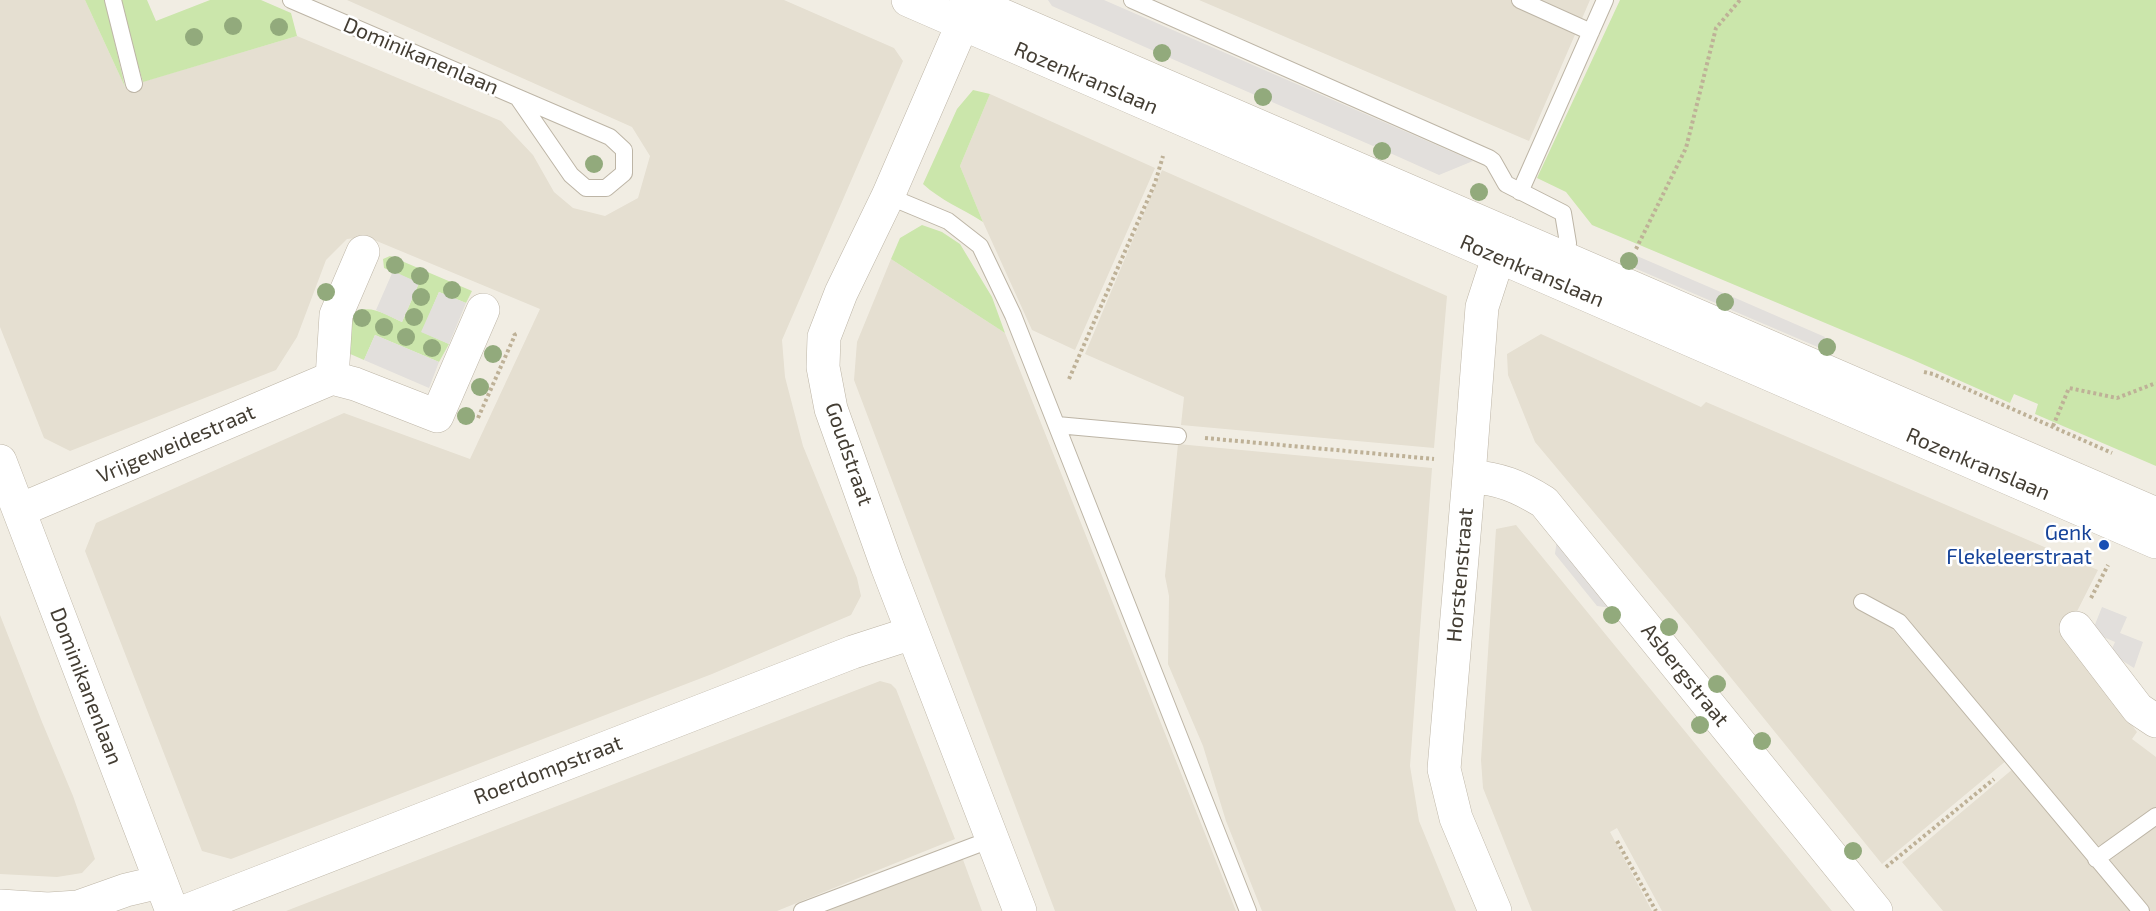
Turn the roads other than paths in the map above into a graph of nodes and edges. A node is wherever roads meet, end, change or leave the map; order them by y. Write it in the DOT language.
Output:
graph roads {
  1 [pos="112,0"];
  2 [pos="291,0"];
  3 [pos="908,0"];
  4 [pos="1132,0"];
  5 [pos="1520,0"];
  6 [pos="1605,0"];
  7 [pos="967,9"];
  8 [pos="1591,32"];
  9 [pos="134,84"];
  10 [pos="518,98"];
  11 [pos="1520,192"];
  12 [pos="888,196"];
  13 [pos="1502,245"];
  14 [pos="363,252"];
  15 [pos="1566,259"];
  16 [pos="483,310"];
  17 [pos="332,378"];
  18 [pos="1055,420"];
  19 [pos="1178,436"];
  20 [pos="0,461"];
  21 [pos="1470,476"];
  22 [pos="20,510"];
  23 [pos="2156,514"];
  24 [pos="2156,542"];
  25 [pos="1862,602"];
  26 [pos="2076,628"];
  27 [pos="912,633"];
  28 [pos="2156,721"];
  29 [pos="2156,816"];
  30 [pos="992,839"];
  31 [pos="2096,859"];
  32 [pos="166,896"];
  33 [pos="2,908"];
  34 [pos="186,911"];
  35 [pos="802,911"];
  36 [pos="1020,911"];
  37 [pos="1248,911"];
  38 [pos="1495,911"];
  39 [pos="1876,911"];
  40 [pos="2141,911"];
  1 -- 9 [label="lane"];
  2 -- 10 [label="lane, Dominikanenlaan"];
  3 -- 7 [label="street, Rozenkranslaan"];
  4 -- 11 [label="lane"];
  5 -- 8 [label="lane"];
  6 -- 8 [label="lane"];
  7 -- 12 [label="street, Goudstraat"];
  7 -- 13 [label="street, Rozenkranslaan"];
  8 -- 11 [label="lane"];
  10 -- 10 [label="lane, Dominikanenlaan"];
  11 -- 15 [label="lane"];
  12 -- 18 [label="lane"];
  12 -- 27 [label="street, Goudstraat"];
  13 -- 15 [label="street, Rozenkranslaan"];
  13 -- 21 [label="street, Horstenstraat"];
  13 -- 24 [label="street, Rozenkranslaan"];
  14 -- 17 [label="street"];
  15 -- 23 [label="street, Rozenkranslaan"];
  16 -- 17 [label="street"];
  17 -- 22 [label="street, Vrijgeweidestraat"];
  18 -- 19 [label="lane"];
  18 -- 37 [label="lane"];
  20 -- 22 [label="street, Dominikanenlaan"];
  21 -- 38 [label="street, Horstenstraat"];
  21 -- 39 [label="street, Asbergstraat"];
  22 -- 32 [label="street, Dominikanenlaan"];
  25 -- 31 [label="lane"];
  26 -- 28 [label="street"];
  27 -- 30 [label="street, Goudstraat"];
  27 -- 34 [label="street, Roerdompstraat"];
  29 -- 31 [label="lane"];
  30 -- 35 [label="lane"];
  30 -- 36 [label="street, Goudstraat"];
  31 -- 40 [label="lane"];
  32 -- 33 [label="street"];
}
